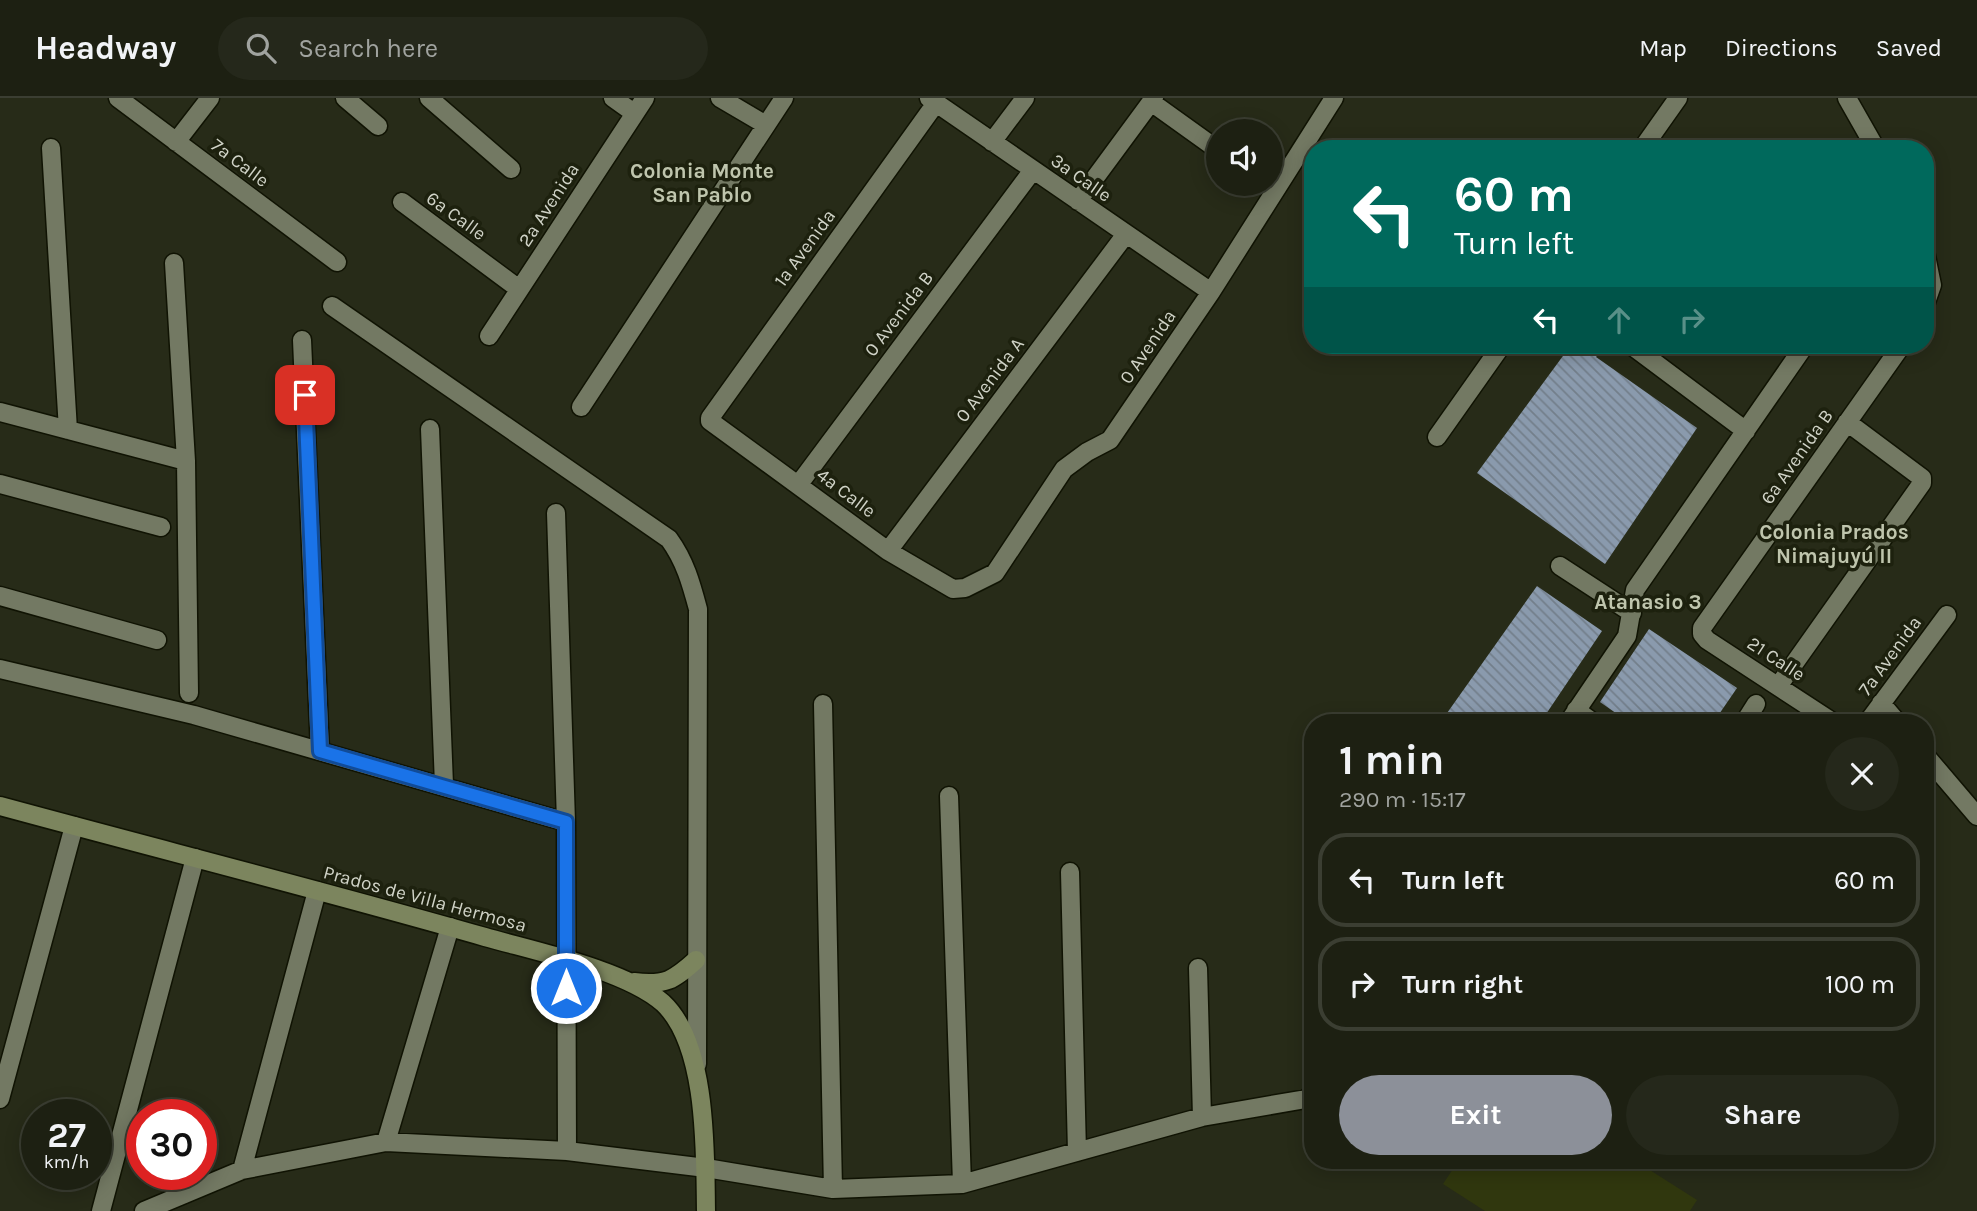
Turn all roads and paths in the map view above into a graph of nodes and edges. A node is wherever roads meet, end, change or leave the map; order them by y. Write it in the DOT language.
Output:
graph roads {
  1 [pos="118,98"];
  2 [pos="210,98"];
  3 [pos="345,98"];
  4 [pos="429,98"];
  5 [pos="612,98"];
  6 [pos="645,98"];
  7 [pos="720,98"];
  8 [pos="784,98"];
  9 [pos="1025,98"];
  10 [pos="1334,98"];
  11 [pos="1678,98"];
  12 [pos="1847,98"];
  13 [pos="932,100"];
  14 [pos="1153,100"];
  15 [pos="634,113"];
  16 [pos="766,125"];
  17 [pos="378,126"];
  18 [pos="1206,140"];
  19 [pos="1307,140"];
  20 [pos="1648,140"];
  21 [pos="1871,140"];
  22 [pos="176,142"];
  23 [pos="992,142"];
  24 [pos="1304,145"];
  25 [pos="51,148"];
  26 [pos="511,169"];
  27 [pos="1033,170"];
  28 [pos="1078,201"];
  29 [pos="402,202"];
  30 [pos="1126,234"];
  31 [pos="337,262"];
  32 [pos="174,263"];
  33 [pos="519,289"];
  34 [pos="1210,292"];
  35 [pos="332,306"];
  36 [pos="489,336"];
  37 [pos="302,341"];
  38 [pos="1496,354"];
  39 [pos="1643,354"];
  40 [pos="1799,354"];
  41 [pos="1896,354"];
  42 [pos="581,407"];
  43 [pos="0,412"];
  44 [pos="710,418"];
  45 [pos="1847,422"];
  46 [pos="430,429"];
  47 [pos="68,430"];
  48 [pos="1746,431"];
  49 [pos="1437,437"];
  50 [pos="186,461"];
  51 [pos="0,484"];
  52 [pos="799,484"];
  53 [pos="556,513"];
  54 [pos="161,527"];
  55 [pos="888,551"];
  56 [pos="1560,566"];
  57 [pos="965,588"];
  58 [pos="0,596"];
  59 [pos="1632,613"];
  60 [pos="1947,615"];
  61 [pos="1702,628"];
  62 [pos="157,640"];
  63 [pos="0,669"];
  64 [pos="1779,685"];
  65 [pos="189,693"];
  66 [pos="1881,703"];
  67 [pos="823,704"];
  68 [pos="1756,704"];
  69 [pos="1573,714"];
  70 [pos="1750,714"];
  71 [pos="1821,714"];
  72 [pos="1873,714"];
  73 [pos="1890,714"];
  74 [pos="320,751"];
  75 [pos="1934,766"];
  76 [pos="444,785"];
  77 [pos="949,796"];
  78 [pos="0,806"];
  79 [pos="1977,816"];
  80 [pos="566,822"];
  81 [pos="74,826"];
  82 [pos="195,858"];
  83 [pos="1070,872"];
  84 [pos="317,891"];
  85 [pos="450,927"];
  86 [pos="696,960"];
  87 [pos="566,961"];
  88 [pos="1198,968"];
  89 [pos="628,981"];
  90 [pos="697,1071"];
  91 [pos="0,1098"];
  92 [pos="1304,1099"];
  93 [pos="1202,1117"];
  94 [pos="386,1142"];
  95 [pos="567,1151"];
  96 [pos="1077,1152"];
  97 [pos="706,1168"];
  98 [pos="242,1170"];
  99 [pos="962,1184"];
  100 [pos="833,1189"];
  101 [pos="101,1211"];
  102 [pos="144,1211"];
  103 [pos="706,1211"];
  1 -- 22 [label="street, 7a Calle"];
  2 -- 22 [label="street"];
  3 -- 17 [label="street"];
  4 -- 26 [label="street"];
  5 -- 15 [label="street"];
  6 -- 15 [label="street, 2a Avenida"];
  7 -- 16 [label="street"];
  8 -- 16 [label="street"];
  9 -- 23 [label="street"];
  10 -- 19 [label="street, 0 Avenida"];
  11 -- 20 [label="street"];
  12 -- 21 [label="street"];
  13 -- 23 [label="street, 3a Calle"];
  13 -- 44 [label="street, 1a Avenida"];
  14 -- 18 [label="street"];
  14 -- 28 [label="street"];
  15 -- 33 [label="street, 2a Avenida"];
  16 -- 42 [label="street"];
  22 -- 31 [label="street, 7a Calle"];
  23 -- 27 [label="street, 3a Calle"];
  24 -- 34 [label="street, 0 Avenida"];
  25 -- 47 [label="street"];
  27 -- 28 [label="street, 3a Calle"];
  27 -- 52 [label="street, 0 Avenida B"];
  28 -- 30 [label="street, 3a Calle"];
  29 -- 33 [label="street, 6a Calle"];
  30 -- 34 [label="street, 3a Calle"];
  30 -- 55 [label="street, 0 Avenida A"];
  32 -- 50 [label="street"];
  33 -- 36 [label="street, 2a Avenida"];
  34 -- 57 [label="street, 0 Avenida"];
  35 -- 86 [label="street"];
  37 -- 74 [label="street"];
  38 -- 49 [label="street"];
  39 -- 48 [label="street"];
  40 -- 48 [label="street"];
  41 -- 45 [label="street, 6a Avenida B"];
  43 -- 47 [label="street"];
  44 -- 52 [label="street, 4a Calle"];
  45 -- 61 [label="street, 6a Avenida B"];
  45 -- 64 [label="street"];
  46 -- 76 [label="street"];
  47 -- 50 [label="street"];
  48 -- 59 [label="street"];
  50 -- 65 [label="street"];
  51 -- 54 [label="street"];
  52 -- 55 [label="street, 4a Calle"];
  53 -- 80 [label="street"];
  55 -- 57 [label="street, 4a Calle"];
  56 -- 59 [label="street"];
  58 -- 62 [label="street"];
  59 -- 69 [label="street"];
  60 -- 66 [label="street, 7a Avenida"];
  61 -- 64 [label="street, 21 Calle"];
  63 -- 74 [label="street"];
  64 -- 71 [label="street, 21 Calle"];
  66 -- 72 [label="street, 7a Avenida"];
  66 -- 73 [label="street"];
  67 -- 100 [label="street"];
  68 -- 70 [label="street"];
  74 -- 76 [label="street"];
  75 -- 79 [label="street"];
  76 -- 80 [label="street"];
  77 -- 99 [label="street"];
  78 -- 81 [label="main road, Prados de Villa Hermosa"];
  80 -- 87 [label="street"];
  81 -- 82 [label="main road, Prados de Villa Hermosa"];
  81 -- 91 [label="street"];
  82 -- 84 [label="main road, Prados de Villa Hermosa"];
  82 -- 101 [label="street"];
  83 -- 96 [label="street"];
  84 -- 85 [label="main road, Prados de Villa Hermosa"];
  84 -- 98 [label="street"];
  85 -- 87 [label="main road, Prados de Villa Hermosa"];
  85 -- 94 [label="street"];
  86 -- 89 [label="main road"];
  86 -- 90 [label="street"];
  87 -- 89 [label="main road, Prados de Villa Hermosa"];
  87 -- 95 [label="street"];
  88 -- 93 [label="street"];
  89 -- 90 [label="main road, Prados de Villa Hermosa"];
  90 -- 97 [label="main road, Prados de Villa Hermosa"];
  92 -- 93 [label="street"];
  93 -- 96 [label="street"];
  94 -- 95 [label="street"];
  94 -- 98 [label="street"];
  95 -- 97 [label="street"];
  96 -- 99 [label="street"];
  97 -- 100 [label="street"];
  97 -- 103 [label="main road, Prados de Villa Hermosa"];
  98 -- 102 [label="street"];
  99 -- 100 [label="street"];
}
